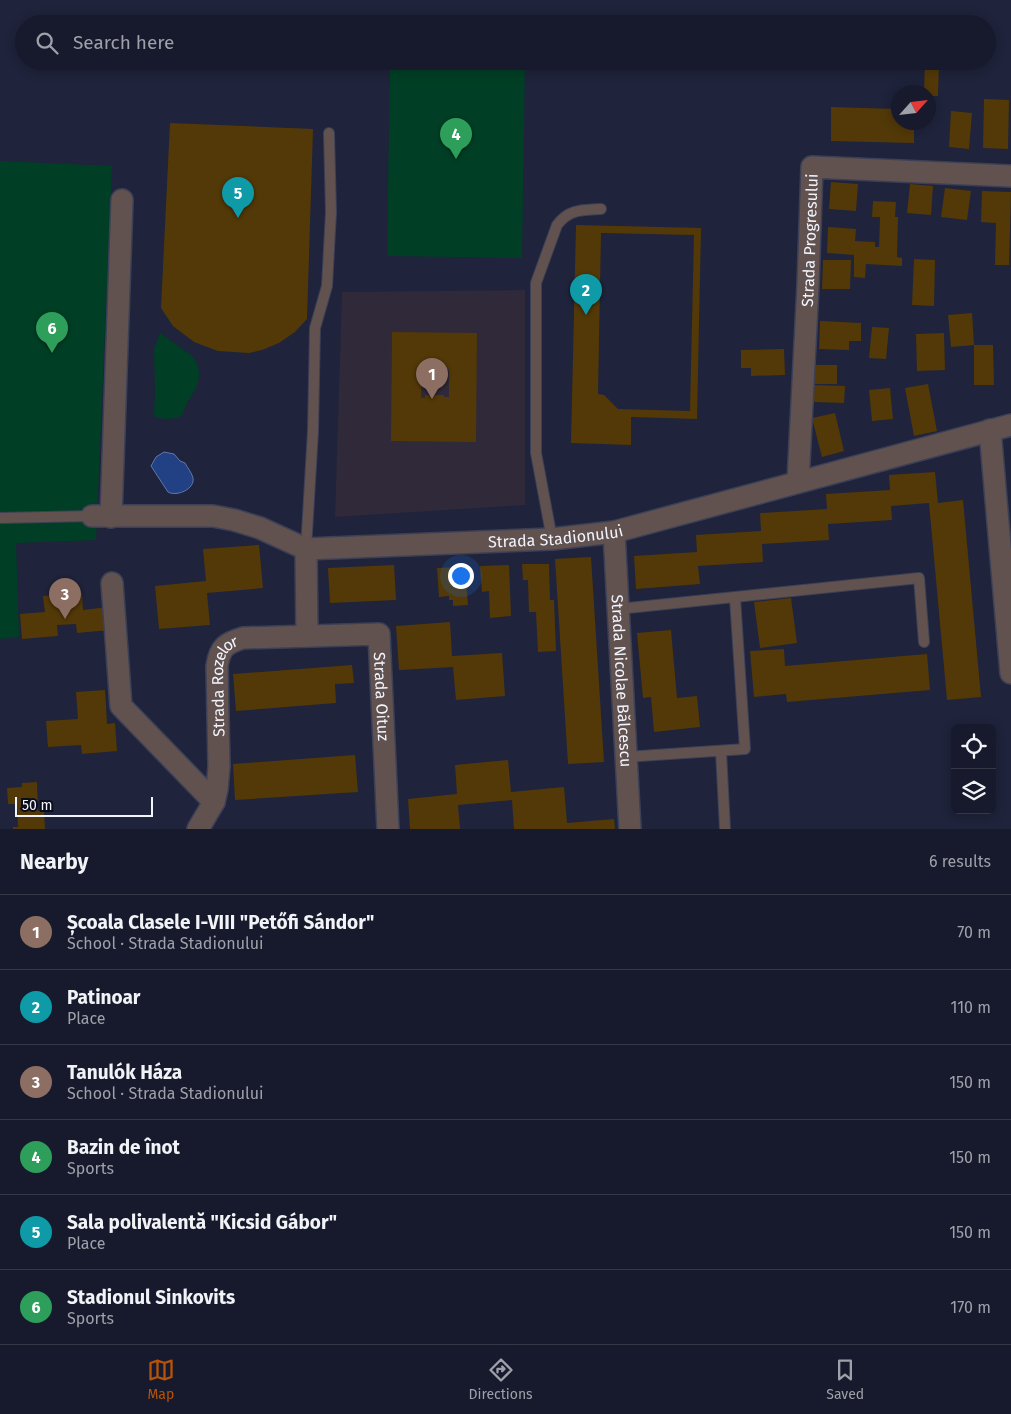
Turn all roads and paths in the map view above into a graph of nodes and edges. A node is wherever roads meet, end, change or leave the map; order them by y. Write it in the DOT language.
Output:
graph roads {
  1 [pos="329,132"];
  2 [pos="1011,176"];
  3 [pos="122,200"];
  4 [pos="601,209"];
  5 [pos="1011,425"];
  6 [pos="990,430"];
  7 [pos="798,482"];
  8 [pos="101,516"];
  9 [pos="0,518"];
  10 [pos="614,532"];
  11 [pos="552,539"];
  12 [pos="306,550"];
  13 [pos="112,583"];
  14 [pos="735,598"];
  15 [pos="618,609"];
  16 [pos="307,636"];
  17 [pos="924,642"];
  18 [pos="1011,673"];
  19 [pos="721,751"];
  20 [pos="625,757"];
  21 [pos="214,802"];
  22 [pos="198,829"];
  23 [pos="388,829"];
  24 [pos="630,829"];
  25 [pos="725,829"];
  1 -- 12 [label="lane"];
  2 -- 7 [label="street, Strada Progresului"];
  3 -- 8 [label="street"];
  4 -- 11 [label="lane"];
  5 -- 6 [label="street, Strada Stadionului"];
  6 -- 7 [label="street, Strada Stadionului"];
  6 -- 18 [label="street"];
  7 -- 10 [label="street, Strada Stadionului"];
  8 -- 9 [label="lane"];
  8 -- 12 [label="street, Strada Stadionului"];
  10 -- 11 [label="street, Strada Stadionului"];
  10 -- 15 [label="street, Strada Nicolae Bălcescu"];
  11 -- 12 [label="street, Strada Stadionului"];
  12 -- 16 [label="street"];
  13 -- 21 [label="street"];
  14 -- 15 [label="lane"];
  14 -- 17 [label="lane"];
  14 -- 19 [label="lane"];
  15 -- 20 [label="street, Strada Nicolae Bălcescu"];
  16 -- 21 [label="street, Strada Rozelor"];
  16 -- 23 [label="street, Strada Oituz"];
  19 -- 20 [label="lane"];
  19 -- 25 [label="lane"];
  20 -- 24 [label="street, Strada Nicolae Bălcescu"];
  21 -- 22 [label="street, Strada Rozelor"];
}
